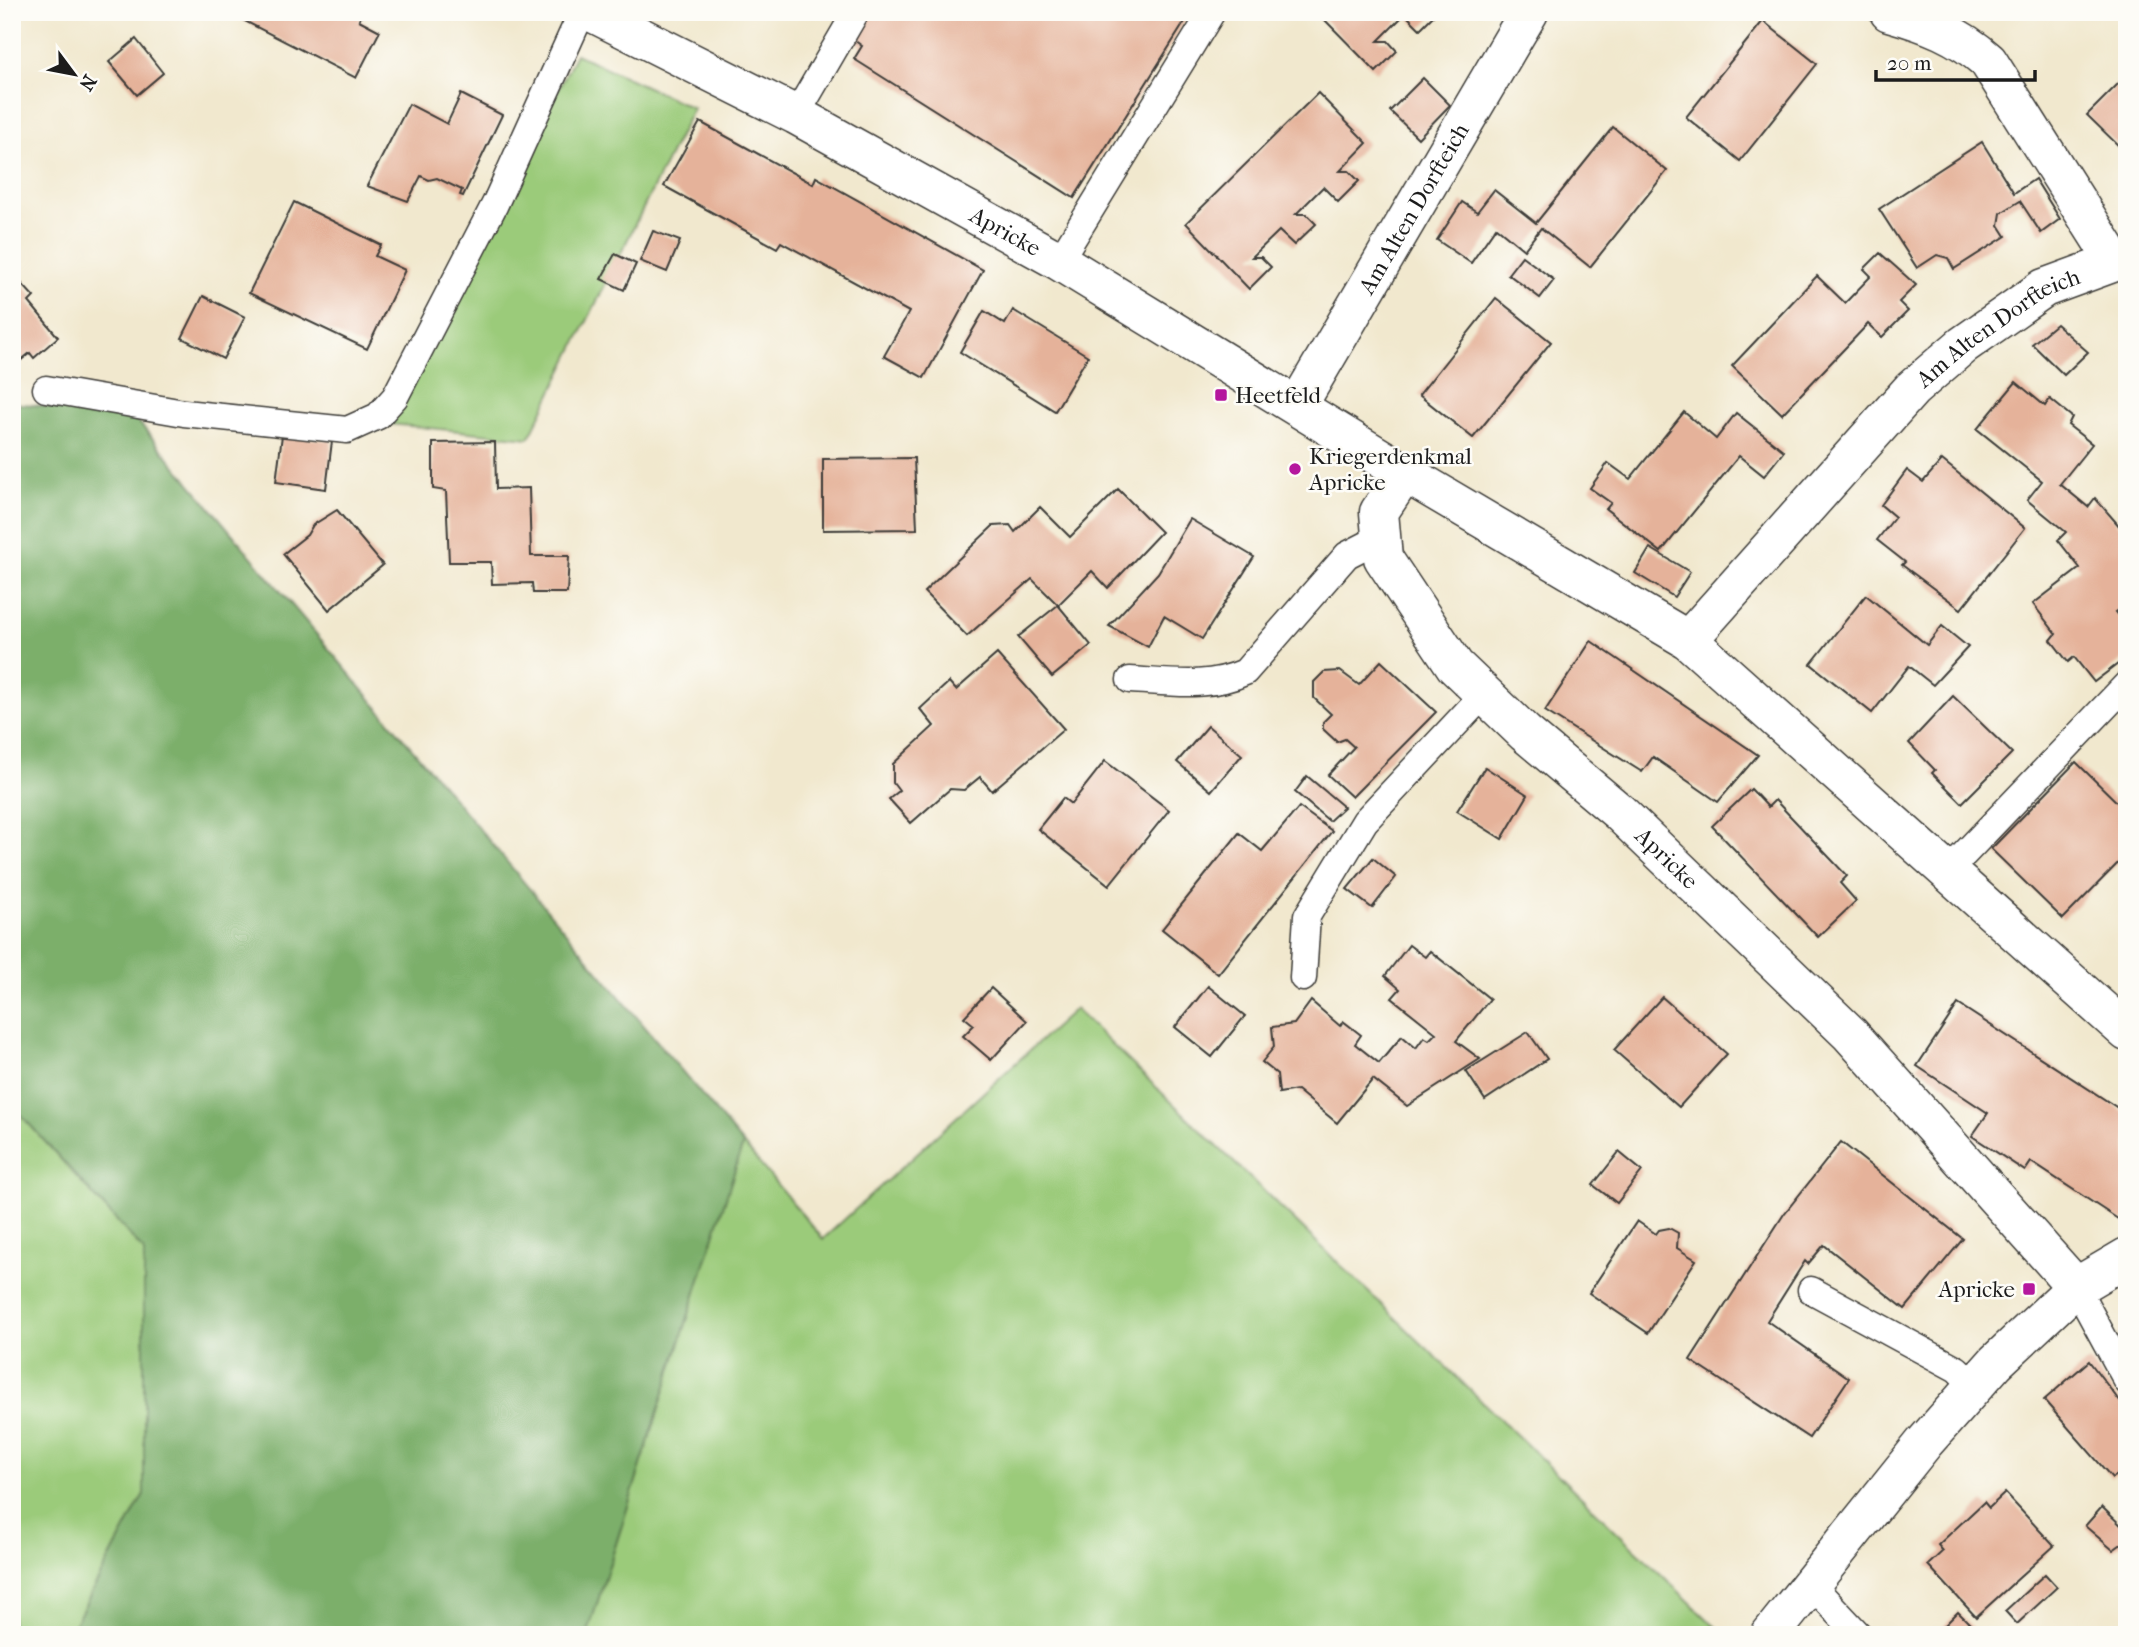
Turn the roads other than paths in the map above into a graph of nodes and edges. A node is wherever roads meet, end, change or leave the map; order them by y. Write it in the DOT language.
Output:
graph roads {
  1 [pos="582,12"];
  2 [pos="592,12"];
  3 [pos="856,12"];
  4 [pos="1212,12"];
  5 [pos="1529,12"];
  6 [pos="1889,12"];
  7 [pos="796,116"];
  8 [pos="2121,260"];
  9 [pos="1059,261"];
  10 [pos="46,389"];
  11 [pos="1297,405"];
  12 [pos="1405,473"];
  13 [pos="1382,537"];
  14 [pos="1688,640"];
  15 [pos="1130,680"];
  16 [pos="2127,684"];
  17 [pos="1484,694"];
  18 [pos="1948,870"];
  19 [pos="1303,978"];
  20 [pos="2127,1032"];
  21 [pos="2127,1257"];
  22 [pos="2076,1287"];
  23 [pos="1811,1290"];
  24 [pos="2127,1381"];
  25 [pos="1975,1387"];
  26 [pos="1811,1584"];
  27 [pos="1770,1635"];
  28 [pos="1859,1635"];
  1 -- 10 [label="lane"];
  2 -- 7 [label="street, Apricke"];
  3 -- 7 [label="lane"];
  4 -- 9 [label="lane"];
  5 -- 11 [label="street, Am Alten Dorfteich"];
  6 -- 8 [label="street, Am Alten Dorfteich"];
  7 -- 9 [label="street, Apricke"];
  8 -- 14 [label="street, Am Alten Dorfteich"];
  9 -- 11 [label="street, Apricke"];
  11 -- 12 [label="street, Apricke"];
  12 -- 13 [label="street, Apricke"];
  12 -- 14 [label="street, Apricke"];
  13 -- 15 [label="lane"];
  13 -- 17 [label="street, Apricke"];
  14 -- 18 [label="street, Apricke"];
  16 -- 18 [label="lane"];
  17 -- 19 [label="lane"];
  17 -- 22 [label="street, Apricke"];
  18 -- 20 [label="street, Apricke"];
  21 -- 22 [label="street"];
  22 -- 24 [label="lane, Apricke"];
  22 -- 25 [label="street"];
  23 -- 25 [label="lane"];
  25 -- 26 [label="street"];
  26 -- 27 [label="street"];
  26 -- 28 [label="lane"];
}
